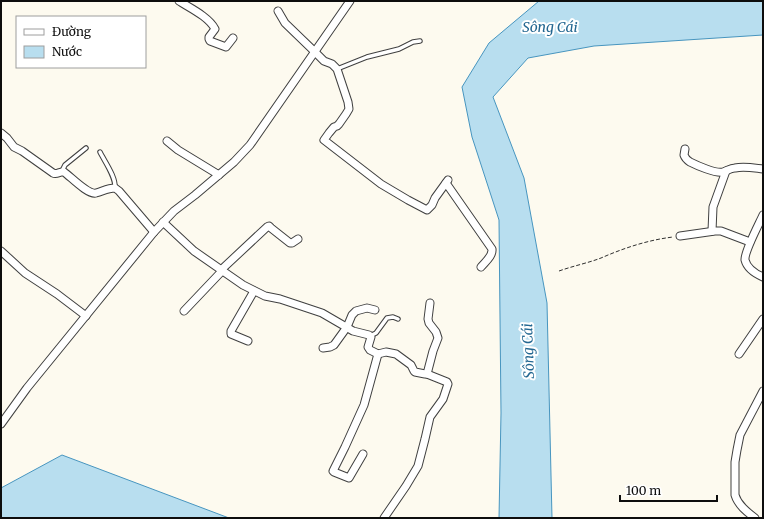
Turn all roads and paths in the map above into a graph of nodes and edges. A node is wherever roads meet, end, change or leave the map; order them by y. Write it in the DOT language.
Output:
graph roads {
  1 [pos="179,1"];
  2 [pos="350,1"];
  3 [pos="278,10"];
  4 [pos="233,38"];
  5 [pos="420,41"];
  6 [pos="315,52"];
  7 [pos="336,69"];
  8 [pos="1,133"];
  9 [pos="167,141"];
  10 [pos="86,148"];
  11 [pos="685,149"];
  12 [pos="100,152"];
  13 [pos="763,169"];
  14 [pos="726,171"];
  15 [pos="62,172"];
  16 [pos="219,175"];
  17 [pos="115,188"];
  18 [pos="763,215"];
  19 [pos="163,222"];
  20 [pos="712,231"];
  21 [pos="154,232"];
  22 [pos="680,236"];
  23 [pos="298,239"];
  24 [pos="750,242"];
  25 [pos="1,251"];
  26 [pos="481,267"];
  27 [pos="222,271"];
  28 [pos="559,271"];
  29 [pos="763,277"];
  30 [pos="254,291"];
  31 [pos="430,303"];
  32 [pos="375,310"];
  33 [pos="184,312"];
  34 [pos="86,316"];
  35 [pos="398,319"];
  36 [pos="763,319"];
  37 [pos="347,328"];
  38 [pos="370,336"];
  39 [pos="248,341"];
  40 [pos="323,348"];
  41 [pos="378,354"];
  42 [pos="738,354"];
  43 [pos="427,374"];
  44 [pos="763,391"];
  45 [pos="1,424"];
  46 [pos="363,454"];
  47 [pos="385,517"];
  48 [pos="755,518"];
  1 -- 4 [label="street"];
  2 -- 6 [label="street"];
  3 -- 6 [label="street"];
  5 -- 7 [label="lane"];
  6 -- 7 [label="street"];
  6 -- 16 [label="street"];
  7 -- 26 [label="street"];
  8 -- 15 [label="street"];
  9 -- 16 [label="street"];
  10 -- 15 [label="lane"];
  11 -- 14 [label="street"];
  12 -- 17 [label="lane"];
  13 -- 14 [label="street"];
  14 -- 20 [label="street"];
  15 -- 17 [label="street"];
  16 -- 19 [label="street"];
  17 -- 21 [label="street"];
  18 -- 24 [label="street"];
  19 -- 21 [label="street"];
  19 -- 27 [label="street"];
  20 -- 22 [label="street"];
  20 -- 24 [label="street"];
  21 -- 34 [label="street"];
  22 -- 28 [label="path"];
  23 -- 27 [label="street"];
  24 -- 29 [label="street"];
  25 -- 34 [label="street"];
  27 -- 30 [label="street"];
  27 -- 33 [label="street"];
  30 -- 37 [label="street"];
  30 -- 39 [label="street"];
  31 -- 43 [label="street"];
  32 -- 37 [label="street"];
  34 -- 45 [label="street"];
  35 -- 38 [label="lane"];
  36 -- 42 [label="street"];
  37 -- 38 [label="street"];
  37 -- 40 [label="street"];
  38 -- 41 [label="street"];
  41 -- 43 [label="street"];
  41 -- 46 [label="street"];
  43 -- 47 [label="street"];
  44 -- 48 [label="street"];
}
